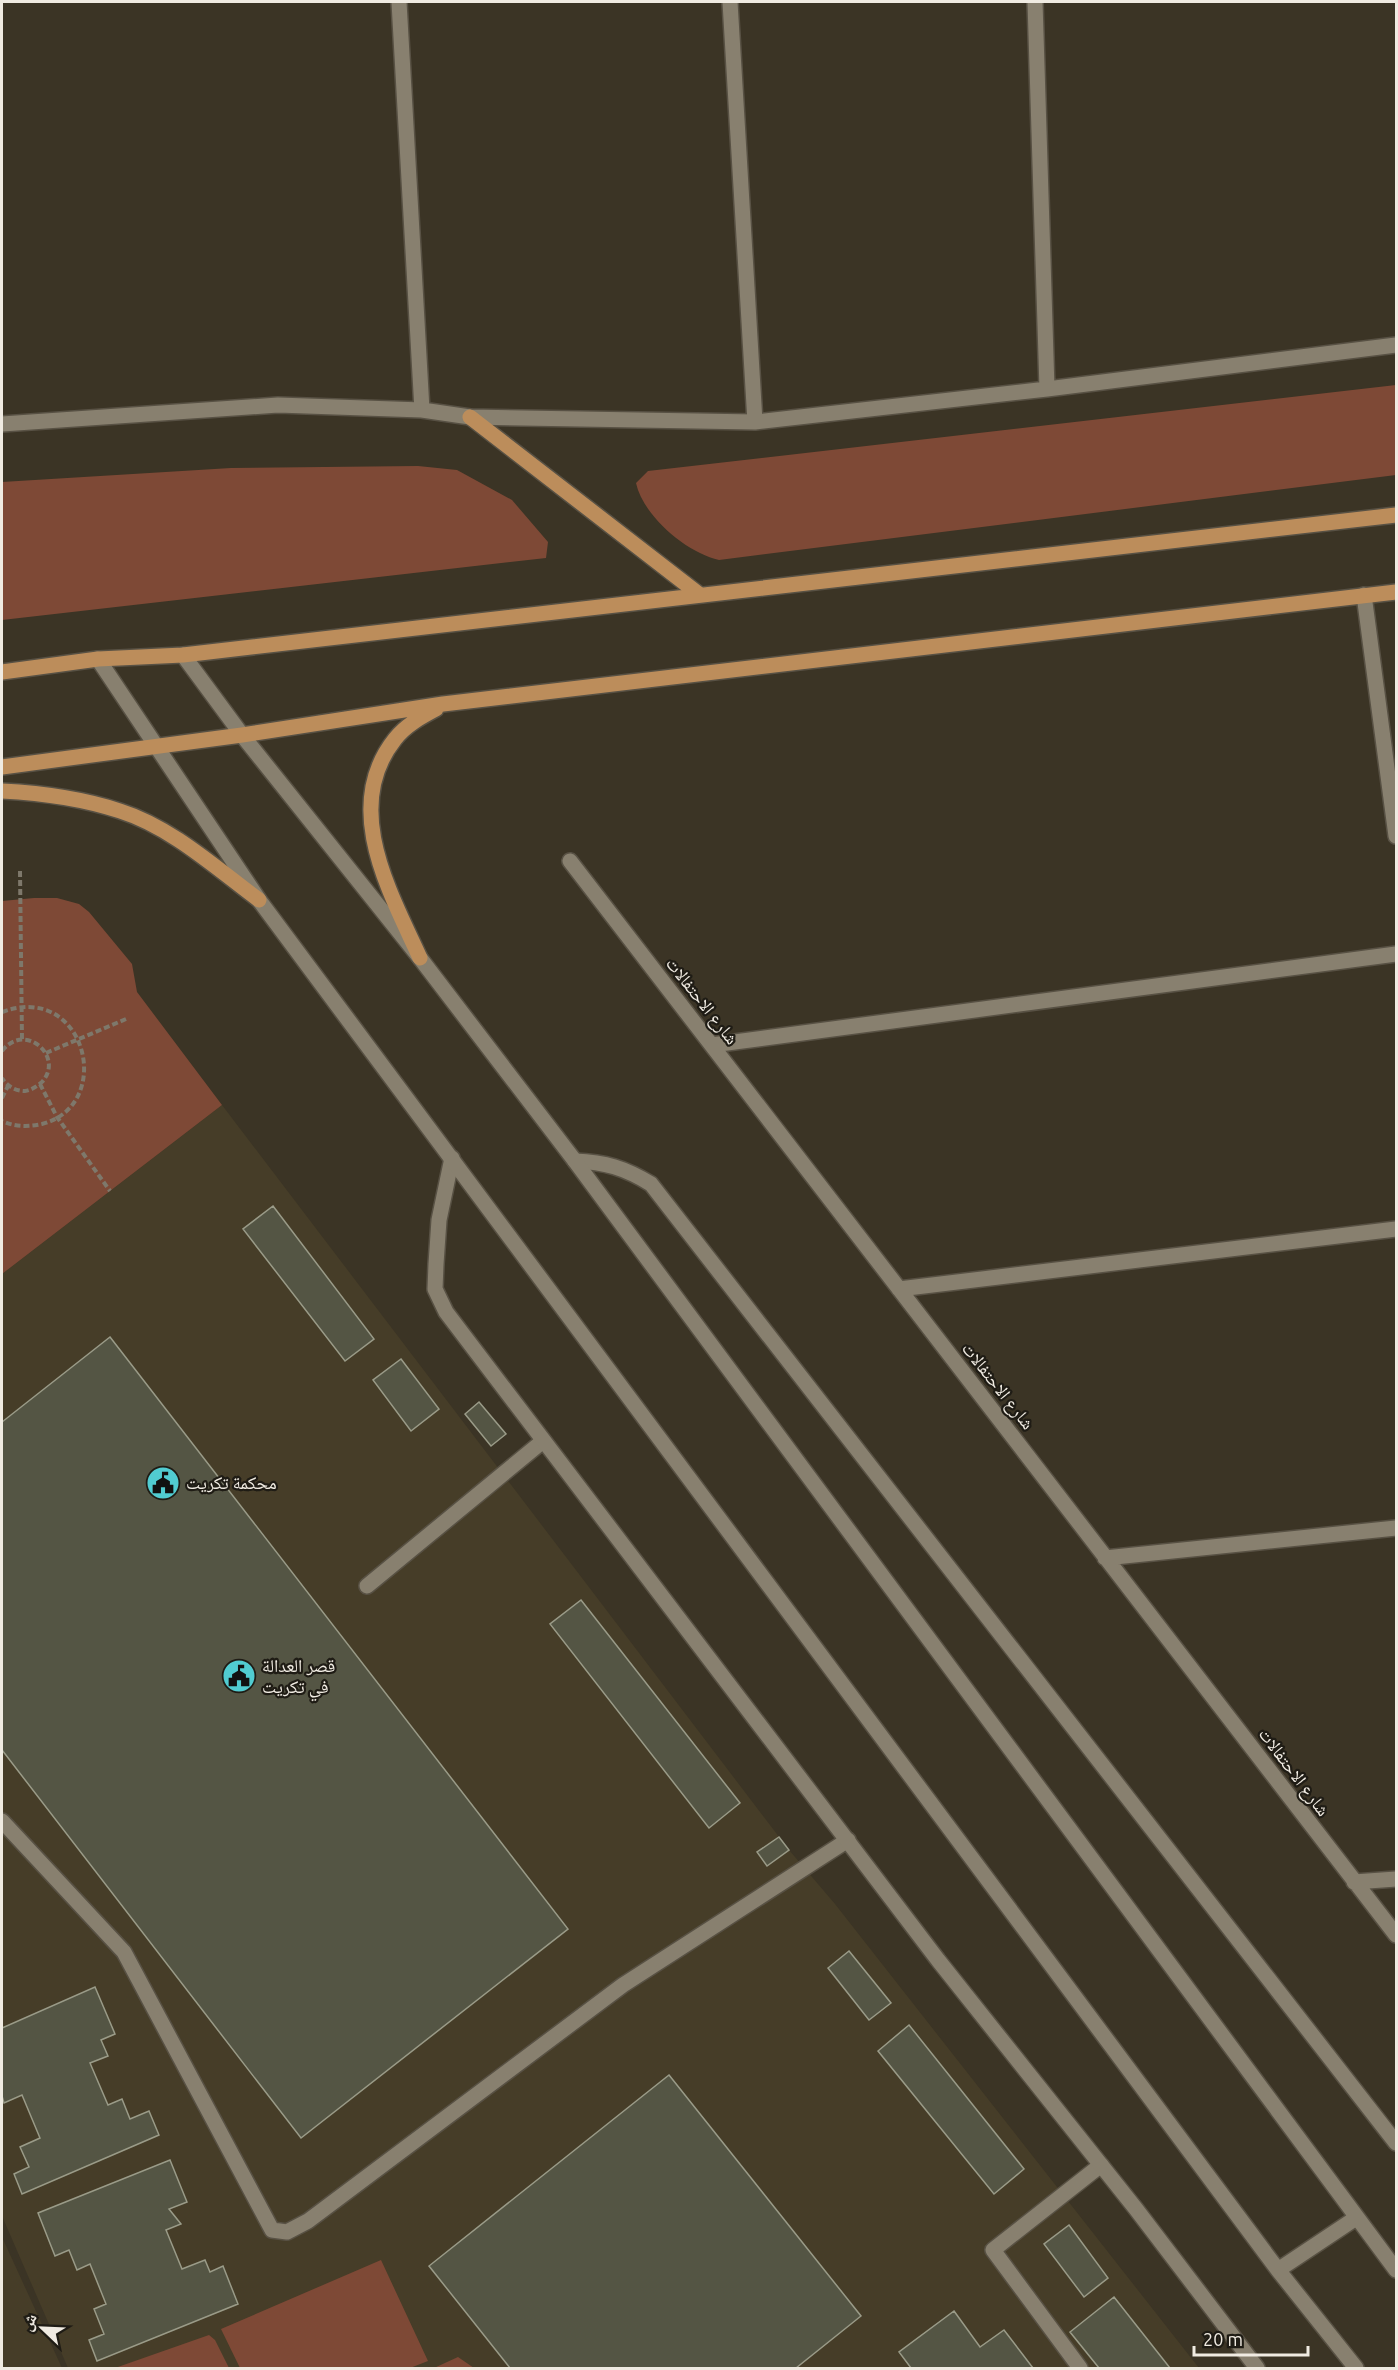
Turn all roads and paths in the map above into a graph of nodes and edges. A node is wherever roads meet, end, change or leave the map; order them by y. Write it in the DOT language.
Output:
graph roads {
  1 [pos="399,2"];
  2 [pos="730,2"];
  3 [pos="1035,2"];
  4 [pos="1396,345"];
  5 [pos="1047,389"];
  6 [pos="422,410"];
  7 [pos="470,417"];
  8 [pos="755,422"];
  9 [pos="2,424"];
  10 [pos="1396,515"];
  11 [pos="1396,592"];
  12 [pos="1364,595"];
  13 [pos="700,596"];
  14 [pos="183,655"];
  15 [pos="98,659"];
  16 [pos="2,672"];
  17 [pos="444,704"];
  18 [pos="242,735"];
  19 [pos="158,747"];
  20 [pos="2,767"];
  21 [pos="2,791"];
  22 [pos="1396,836"];
  23 [pos="570,861"];
  24 [pos="20,871"];
  25 [pos="259,900"];
  26 [pos="1396,954"];
  27 [pos="420,958"];
  28 [pos="22,1008"];
  29 [pos="2,1012"];
  30 [pos="126,1019"];
  31 [pos="22,1040"];
  32 [pos="79,1040"];
  33 [pos="712,1045"];
  34 [pos="2,1051"];
  35 [pos="46,1053"];
  36 [pos="2,1078"];
  37 [pos="40,1084"];
  38 [pos="8,1086"];
  39 [pos="2,1098"];
  40 [pos="57,1117"];
  41 [pos="2,1121"];
  42 [pos="452,1158"];
  43 [pos="574,1161"];
  44 [pos="110,1191"];
  45 [pos="1396,1229"];
  46 [pos="899,1289"];
  47 [pos="543,1441"];
  48 [pos="1396,1528"];
  49 [pos="1105,1558"];
  50 [pos="367,1586"];
  51 [pos="2,1821"];
  52 [pos="848,1840"];
  53 [pos="1396,1879"];
  54 [pos="1354,1882"];
  55 [pos="1396,1935"];
  56 [pos="1396,2144"];
  57 [pos="1101,2165"];
  58 [pos="1356,2218"];
  59 [pos="1278,2270"];
  60 [pos="1396,2270"];
  61 [pos="1080,2368"];
  62 [pos="1257,2368"];
  63 [pos="1356,2368"];
  1 -- 6 [label="street"];
  2 -- 8 [label="street"];
  3 -- 5 [label="street"];
  4 -- 5 [label="street"];
  5 -- 8 [label="street"];
  6 -- 7 [label="street"];
  6 -- 9 [label="street"];
  7 -- 8 [label="street"];
  7 -- 13 [label="main road"];
  10 -- 13 [label="main road"];
  11 -- 12 [label="main road"];
  12 -- 17 [label="main road"];
  12 -- 22 [label="street"];
  13 -- 14 [label="main road"];
  14 -- 15 [label="main road"];
  14 -- 18 [label="street"];
  15 -- 16 [label="main road"];
  15 -- 19 [label="street"];
  17 -- 18 [label="main road"];
  17 -- 27 [label="main road"];
  18 -- 19 [label="main road"];
  18 -- 27 [label="street"];
  19 -- 20 [label="main road"];
  19 -- 25 [label="street"];
  21 -- 25 [label="main road"];
  23 -- 33 [label="street, شارع الاحتفالات"];
  24 -- 28 [label="path"];
  25 -- 42 [label="street"];
  26 -- 33 [label="street"];
  27 -- 43 [label="street"];
  28 -- 29 [label="path"];
  28 -- 31 [label="path"];
  28 -- 32 [label="path"];
  30 -- 32 [label="path"];
  31 -- 34 [label="path"];
  31 -- 35 [label="path"];
  32 -- 35 [label="path"];
  32 -- 40 [label="path"];
  33 -- 46 [label="street, شارع الاحتفالات"];
  35 -- 37 [label="path"];
  36 -- 38 [label="path"];
  37 -- 38 [label="path"];
  37 -- 40 [label="path"];
  38 -- 39 [label="path"];
  40 -- 41 [label="path"];
  40 -- 44 [label="path"];
  42 -- 47 [label="street"];
  42 -- 59 [label="street"];
  43 -- 56 [label="street"];
  43 -- 58 [label="street"];
  45 -- 46 [label="street"];
  46 -- 49 [label="street, شارع الاحتفالات"];
  47 -- 50 [label="street"];
  47 -- 52 [label="street"];
  48 -- 49 [label="street"];
  49 -- 54 [label="street, شارع الاحتفالات"];
  51 -- 52 [label="street"];
  52 -- 57 [label="street"];
  53 -- 54 [label="street"];
  54 -- 55 [label="street, شارع الاحتفالات"];
  57 -- 61 [label="street"];
  57 -- 62 [label="street"];
  58 -- 59 [label="street"];
  58 -- 60 [label="street"];
  59 -- 63 [label="street"];
}
